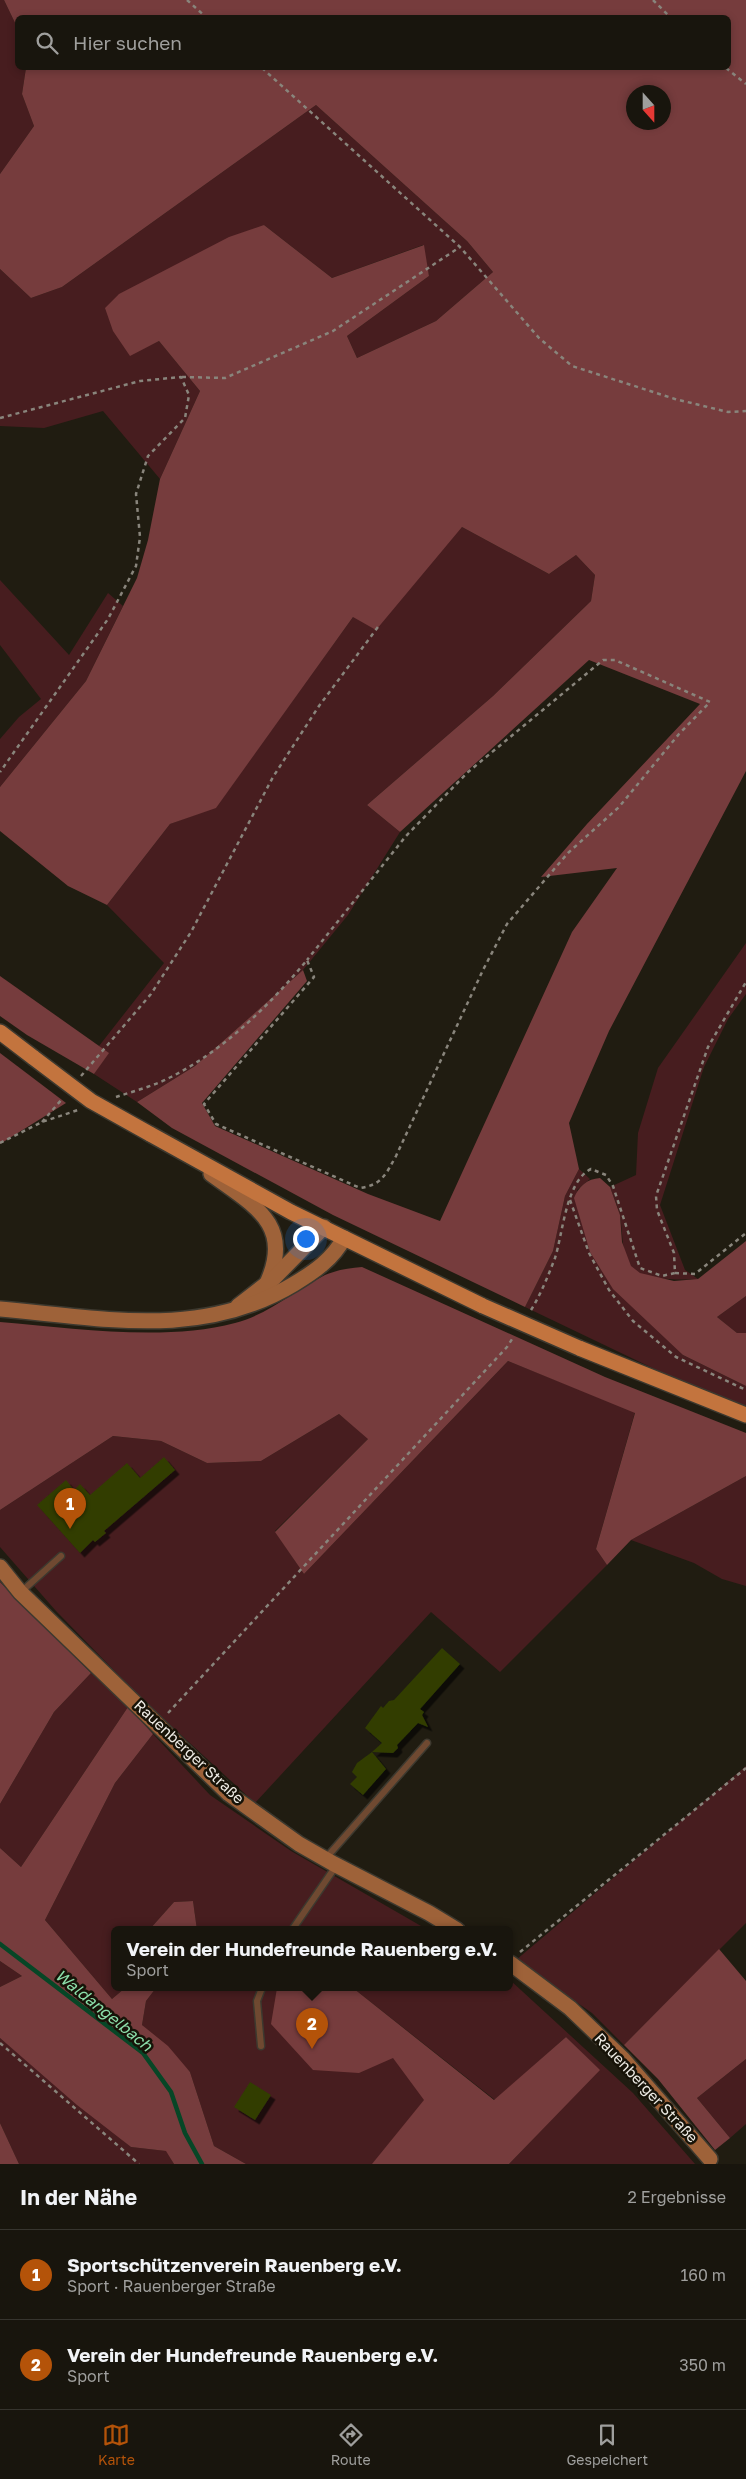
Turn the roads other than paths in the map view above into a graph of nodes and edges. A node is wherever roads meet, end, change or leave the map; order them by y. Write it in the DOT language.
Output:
graph roads {
  1 [pos="0,1032"];
  2 [pos="205,1164"];
  3 [pos="324,1228"];
  4 [pos="344,1238"];
  5 [pos="267,1283"];
  6 [pos="0,1309"];
  7 [pos="221,1315"];
  8 [pos="746,1415"];
  9 [pos="61,1556"];
  10 [pos="0,1567"];
  11 [pos="20,1592"];
  12 [pos="428,1743"];
  13 [pos="331,1862"];
  14 [pos="294,1926"];
  15 [pos="450,1926"];
  16 [pos="513,1961"];
  17 [pos="261,1991"];
  18 [pos="261,2046"];
  19 [pos="710,2159"];
  1 -- 2 [label="main road, bridge"];
  2 -- 3 [label="main road"];
  2 -- 5 [label="street"];
  3 -- 4 [label="main road"];
  3 -- 5 [label="street"];
  4 -- 7 [label="street"];
  4 -- 8 [label="main road, bridge"];
  5 -- 7 [label="street"];
  6 -- 7 [label="street"];
  9 -- 11 [label="lane"];
  10 -- 11 [label="street, Rauenberger Straße"];
  11 -- 13 [label="street, Rauenberger Straße"];
  12 -- 13 [label="lane"];
  13 -- 14 [label="lane"];
  13 -- 15 [label="street, Rauenberger Straße"];
  16 -- 19 [label="street, Rauenberger Straße"];
  17 -- 18 [label="lane"];
}
